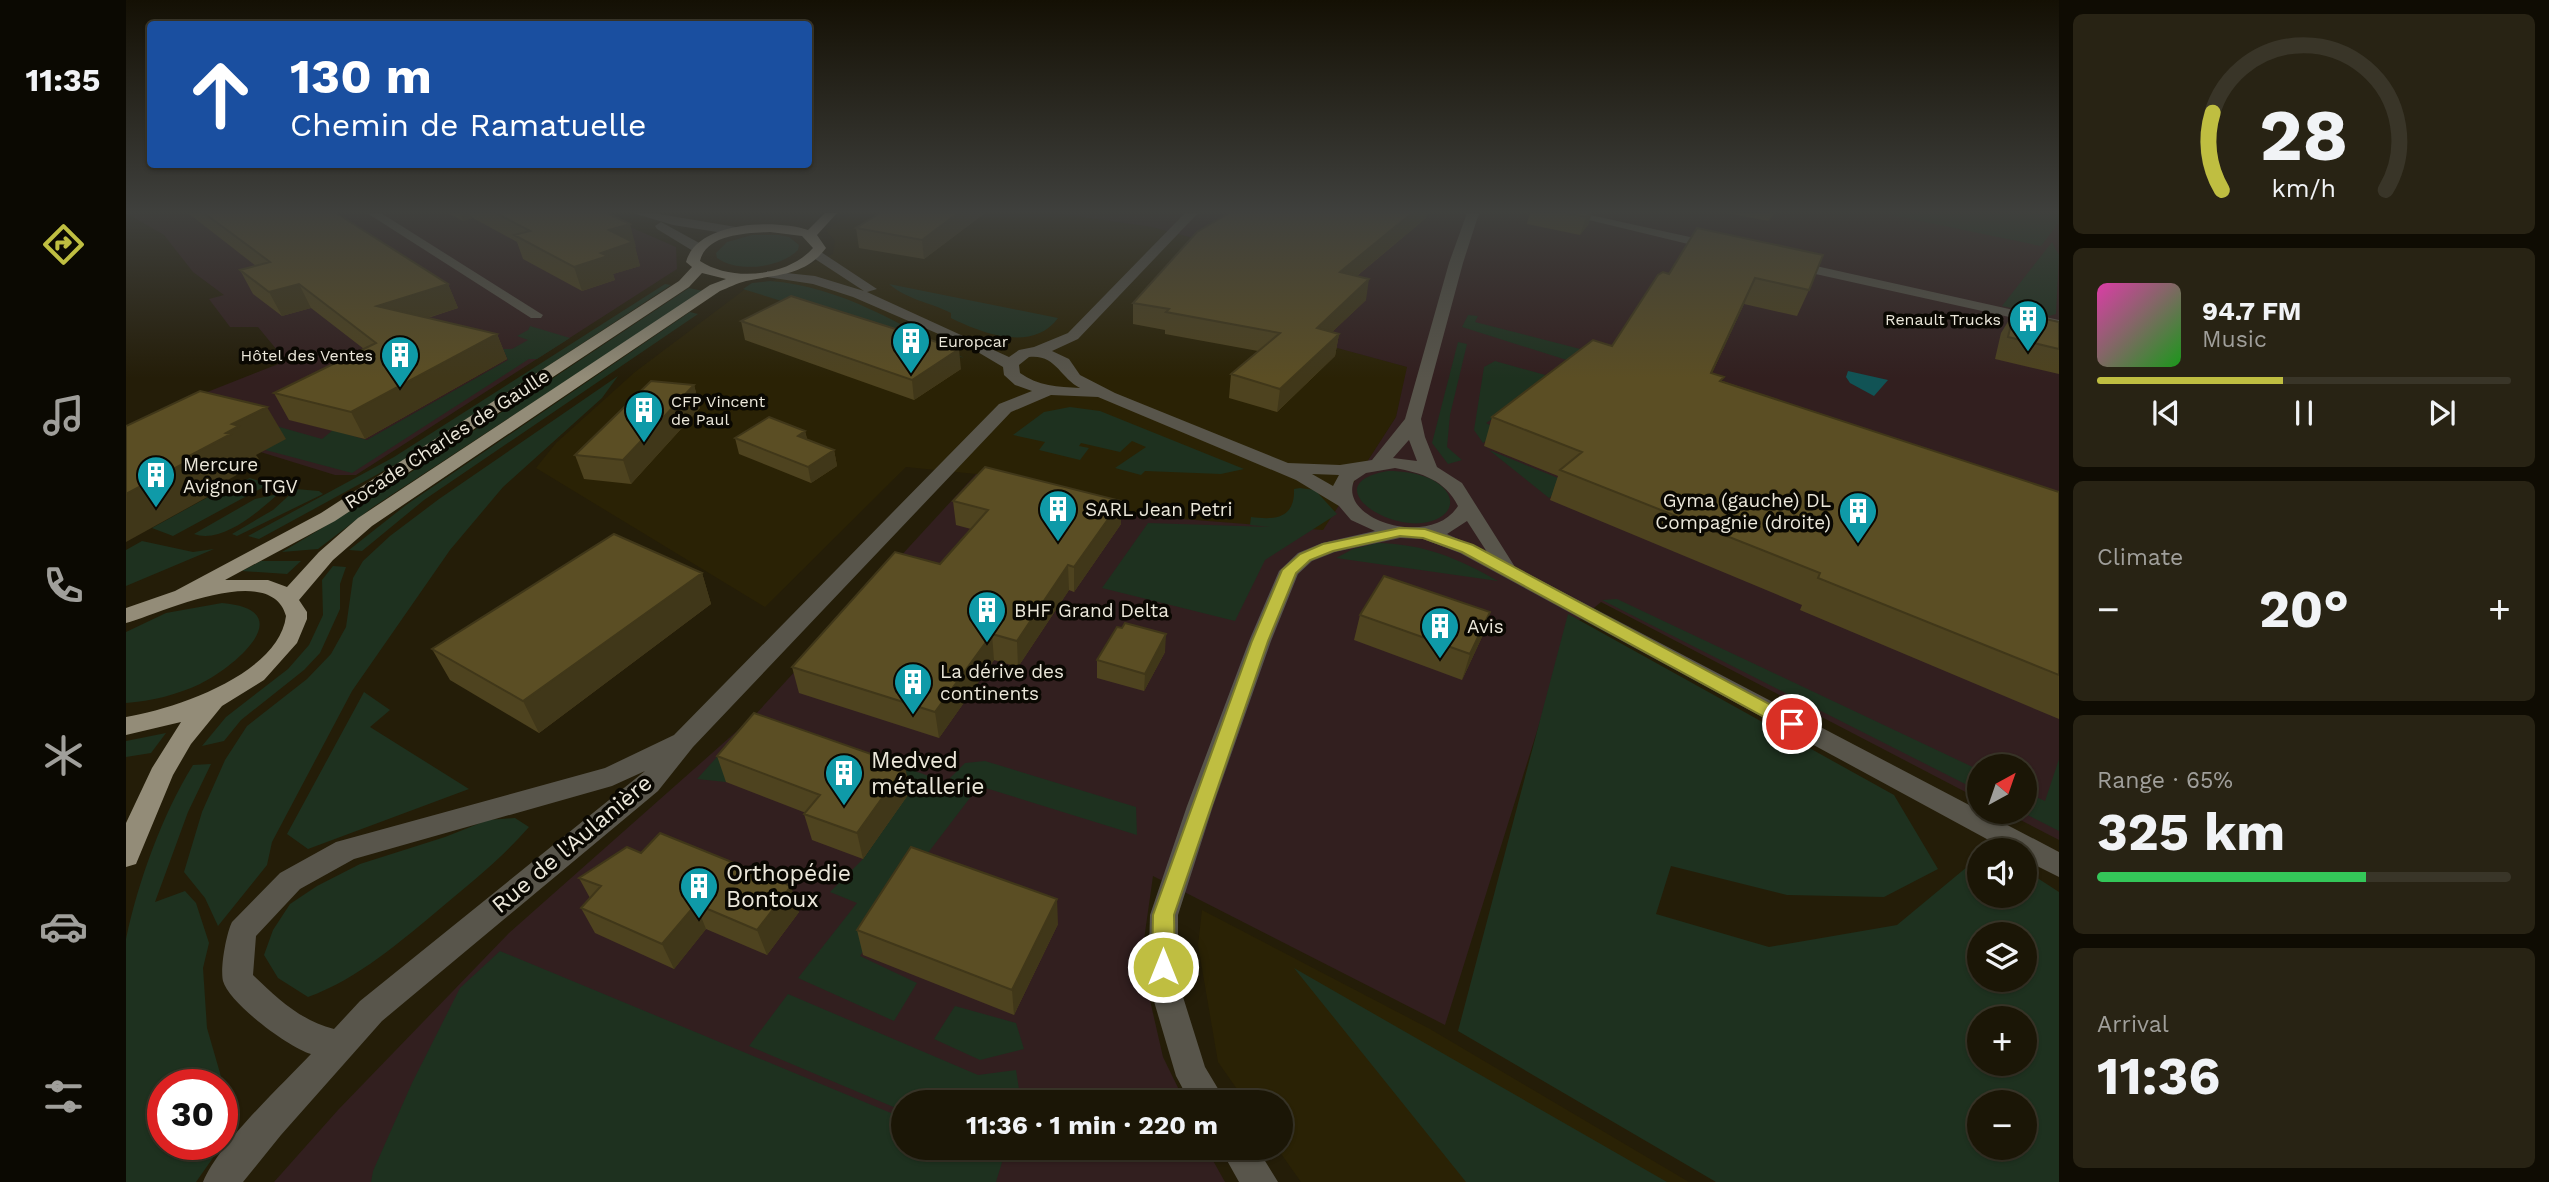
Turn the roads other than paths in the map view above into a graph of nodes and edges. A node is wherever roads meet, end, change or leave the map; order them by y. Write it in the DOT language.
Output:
graph roads {
  1 [pos="461,268"];
  2 [pos="699,268"];
  3 [pos="791,268"];
  4 [pos="837,268"];
  5 [pos="1139,268"];
  6 [pos="1454,268"];
  7 [pos="1810,268"];
  8 [pos="772,274"];
  9 [pos="745,276"];
  10 [pos="536,315"];
  11 [pos="916,318"];
  12 [pos="2059,324"];
  13 [pos="1073,336"];
  14 [pos="981,346"];
  15 [pos="1031,352"];
  16 [pos="1060,360"];
  17 [pos="1014,373"];
  18 [pos="1073,378"];
  19 [pos="1051,391"];
  20 [pos="1101,395"];
  21 [pos="1005,408"];
  22 [pos="1413,419"];
  23 [pos="1371,465"];
  24 [pos="1284,466"];
  25 [pos="1429,470"];
  26 [pos="1347,505"];
  27 [pos="1467,506"];
  28 [pos="1400,532"];
  29 [pos="1425,533"];
  30 [pos="1329,547"];
  31 [pos="1512,572"];
  32 [pos="184,593"];
  33 [pos="289,598"];
  34 [pos="126,616"];
  35 [pos="219,696"];
  36 [pos="126,726"];
  37 [pos="684,740"];
  38 [pos="126,856"];
  39 [pos="2059,864"];
  40 [pos="338,1045"];
  41 [pos="1201,1090"];
  42 [pos="1245,1160"];
  43 [pos="221,1182"];
  44 [pos="1260,1182"];
  1 -- 10 [label="street"];
  2 -- 9 [label="main road"];
  2 -- 32 [label="main road, Rocade Charles de Gaulle"];
  3 -- 8 [label="main road"];
  4 -- 11 [label="street"];
  5 -- 13 [label="street"];
  6 -- 22 [label="street"];
  7 -- 12 [label="street"];
  8 -- 9 [label="main road"];
  8 -- 11 [label="street"];
  9 -- 33 [label="main road, Rocade Charles de Gaulle"];
  11 -- 14 [label="street"];
  13 -- 15 [label="street"];
  13 -- 16 [label="street"];
  14 -- 15 [label="street"];
  14 -- 17 [label="street"];
  15 -- 16 [label="street"];
  15 -- 17 [label="street"];
  16 -- 18 [label="street"];
  17 -- 19 [label="street"];
  17 -- 21 [label="street, Rue de l'Aulanière"];
  18 -- 19 [label="street"];
  18 -- 20 [label="street"];
  19 -- 20 [label="street"];
  19 -- 21 [label="street, Rue de l'Aulanière"];
  20 -- 24 [label="street"];
  21 -- 37 [label="street, Rue de l'Aulanière"];
  22 -- 23 [label="street"];
  22 -- 25 [label="street"];
  23 -- 24 [label="street"];
  23 -- 25 [label="street"];
  23 -- 26 [label="street"];
  24 -- 26 [label="street"];
  25 -- 27 [label="street"];
  26 -- 28 [label="street"];
  26 -- 30 [label="street"];
  27 -- 29 [label="street"];
  27 -- 31 [label="street"];
  28 -- 29 [label="street"];
  28 -- 30 [label="street"];
  29 -- 31 [label="street"];
  30 -- 41 [label="street"];
  31 -- 39 [label="street"];
  32 -- 33 [label="main road"];
  32 -- 34 [label="main road"];
  33 -- 35 [label="main road"];
  35 -- 36 [label="main road"];
  35 -- 38 [label="main road"];
  37 -- 40 [label="street, Rue de l'Aulanière"];
  37 -- 40 [label="street"];
  40 -- 43 [label="street, Rue de l'Aulanière"];
  42 -- 44 [label="street"];
}
